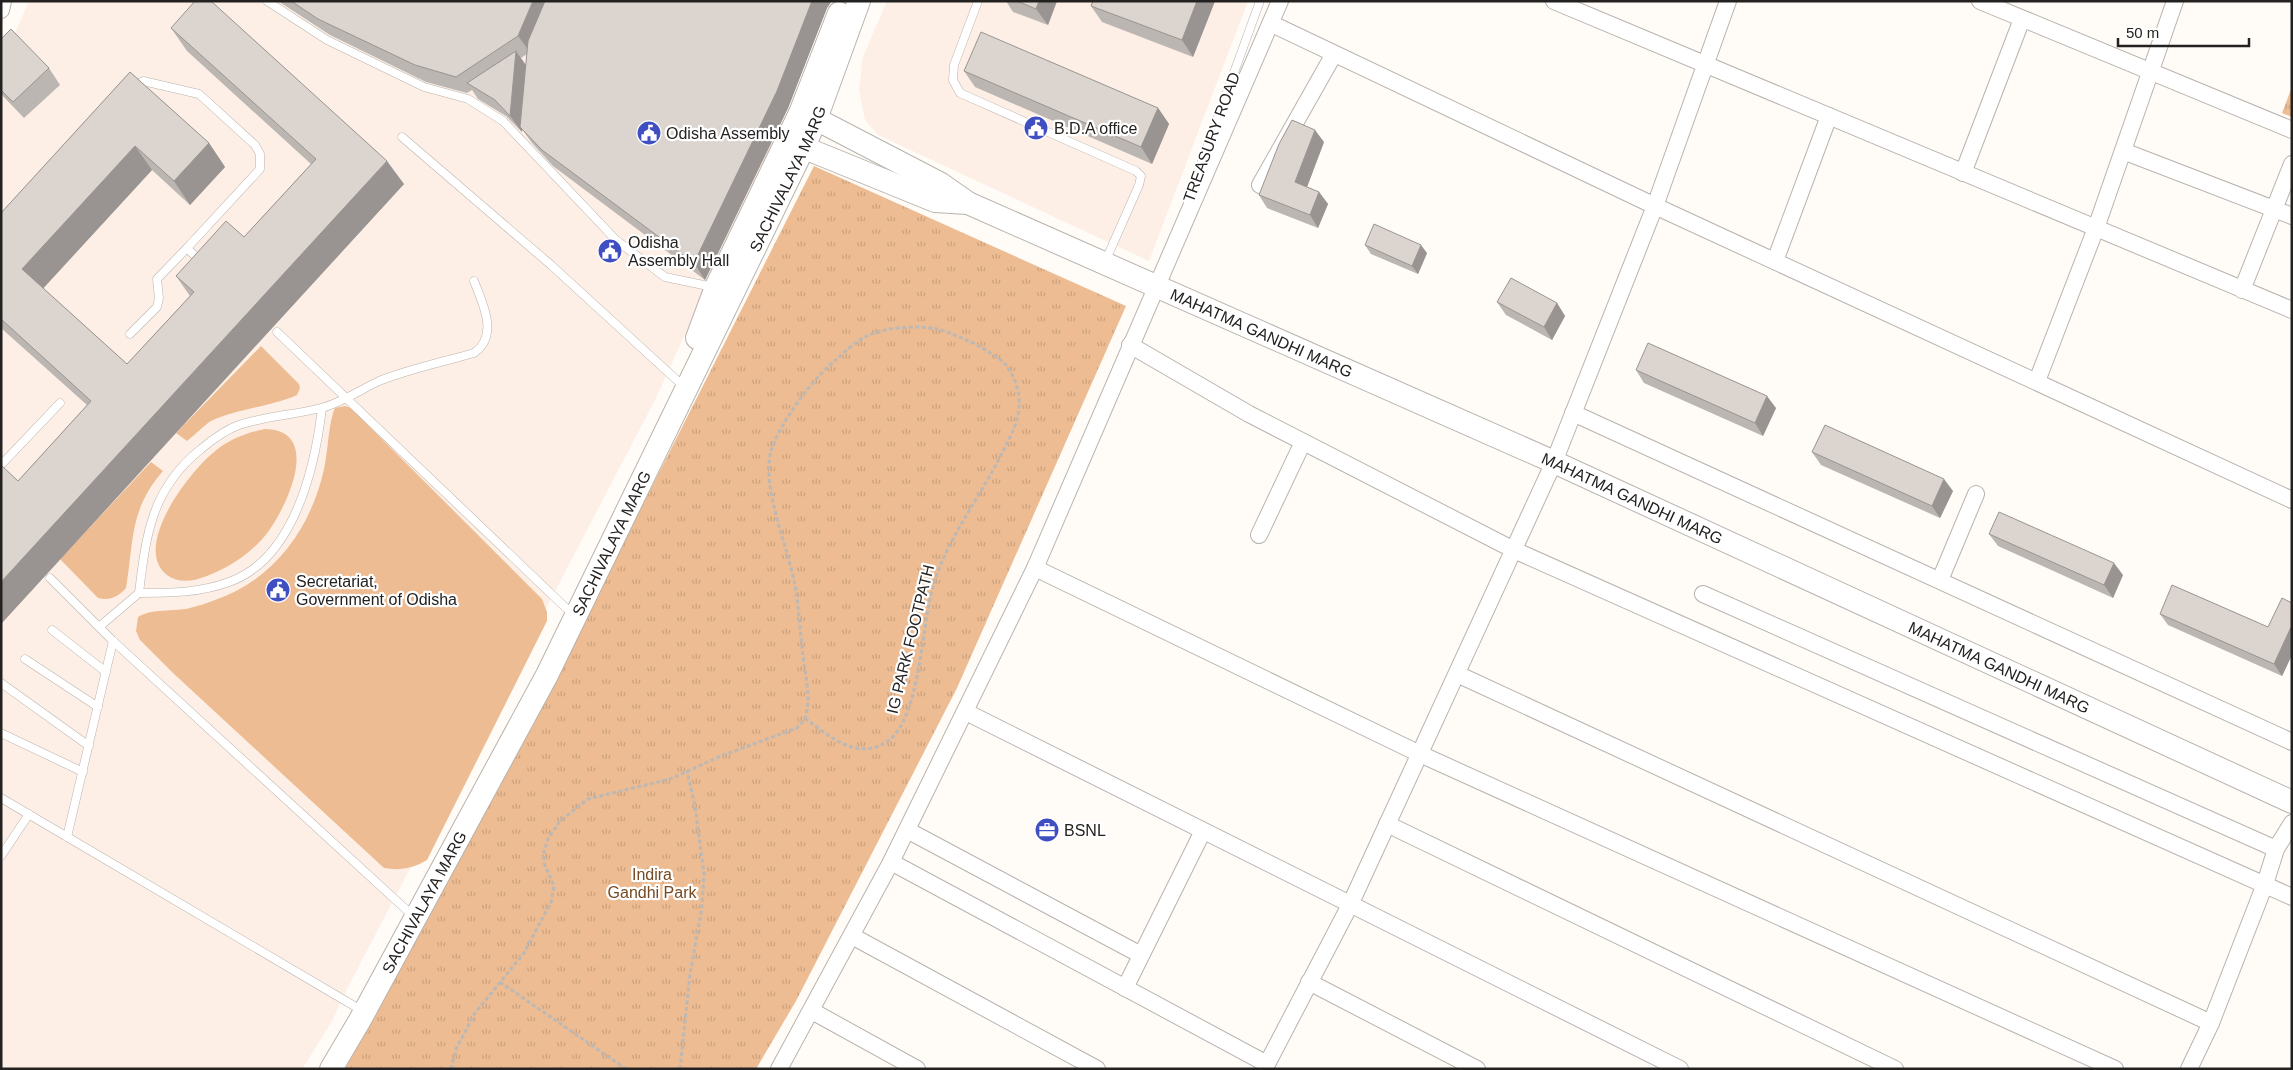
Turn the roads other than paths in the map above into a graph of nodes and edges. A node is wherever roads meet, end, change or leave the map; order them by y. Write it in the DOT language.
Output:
graph roads {
  1 [pos="2,1"];
  2 [pos="267,1"];
  3 [pos="843,1"];
  4 [pos="859,1"];
  5 [pos="978,1"];
  6 [pos="1260,1"];
  7 [pos="1280,1"];
  8 [pos="1554,1"];
  9 [pos="1728,1"];
  10 [pos="1980,1"];
  11 [pos="2175,1"];
  12 [pos="1,10"];
  13 [pos="2022,19"];
  14 [pos="1272,24"];
  15 [pos="1334,54"];
  16 [pos="1706,64"];
  17 [pos="2151,72"];
  18 [pos="127,92"];
  19 [pos="476,94"];
  20 [pos="468,99"];
  21 [pos="808,116"];
  22 [pos="1829,116"];
  23 [pos="2292,130"];
  24 [pos="527,136"];
  25 [pos="402,137"];
  26 [pos="795,144"];
  27 [pos="526,146"];
  28 [pos="2123,151"];
  29 [pos="2292,164"];
  30 [pos="1963,173"];
  31 [pos="1260,185"];
  32 [pos="968,203"];
  33 [pos="1655,206"];
  34 [pos="2274,209"];
  35 [pos="2292,216"];
  36 [pos="2096,228"];
  37 [pos="187,248"];
  38 [pos="1775,261"];
  39 [pos="1104,264"];
  40 [pos="206,265"];
  41 [pos="1158,280"];
  42 [pos="474,281"];
  43 [pos="716,288"];
  44 [pos="2242,290"];
  45 [pos="2292,310"];
  46 [pos="277,332"];
  47 [pos="130,334"];
  48 [pos="1130,345"];
  49 [pos="2037,381"];
  50 [pos="680,383"];
  51 [pos="346,398"];
  52 [pos="60,403"];
  53 [pos="322,408"];
  54 [pos="1573,413"];
  55 [pos="1303,442"];
  56 [pos="1554,462"];
  57 [pos="1,465"];
  58 [pos="1976,494"];
  59 [pos="2292,500"];
  60 [pos="1259,535"];
  61 [pos="1514,550"];
  62 [pos="1035,568"];
  63 [pos="50,578"];
  64 [pos="1940,580"];
  65 [pos="139,593"];
  66 [pos="1703,594"];
  67 [pos="566,608"];
  68 [pos="99,628"];
  69 [pos="52,630"];
  70 [pos="113,641"];
  71 [pos="25,659"];
  72 [pos="106,672"];
  73 [pos="1457,674"];
  74 [pos="1,683"];
  75 [pos="98,707"];
  76 [pos="966,712"];
  77 [pos="1,733"];
  78 [pos="2292,742"];
  79 [pos="88,746"];
  80 [pos="1420,754"];
  81 [pos="82,772"];
  82 [pos="1,798"];
  83 [pos="2292,802"];
  84 [pos="29,814"];
  85 [pos="2292,823"];
  86 [pos="1387,824"];
  87 [pos="908,830"];
  88 [pos="1203,831"];
  89 [pos="67,837"];
  90 [pos="2276,849"];
  91 [pos="1,856"];
  92 [pos="891,862"];
  93 [pos="2266,884"];
  94 [pos="2292,897"];
  95 [pos="1350,904"];
  96 [pos="411,914"];
  97 [pos="852,936"];
  98 [pos="1141,955"];
  99 [pos="1309,982"];
  100 [pos="1125,988"];
  101 [pos="356,1007"];
  102 [pos="812,1011"];
  103 [pos="2211,1023"];
  104 [pos="1269,1067"];
  105 [pos="319,1069"];
  106 [pos="331,1069"];
  107 [pos="779,1069"];
  108 [pos="917,1069"];
  109 [pos="1097,1069"];
  110 [pos="1477,1069"];
  111 [pos="1680,1069"];
  112 [pos="1895,1069"];
  113 [pos="2115,1069"];
  114 [pos="2188,1069"];
  1 -- 12 [label="street"];
  2 -- 20 [label="lane"];
  3 -- 21 [label="street, SACHIVALAYA MARG"];
  4 -- 21 [label="street, SACHIVALAYA MARG"];
  5 -- 39 [label="lane"];
  6 -- 41 [label="lane, TREASURY ROAD"];
  7 -- 14 [label="street"];
  8 -- 16 [label="street"];
  9 -- 16 [label="street"];
  10 -- 13 [label="street"];
  11 -- 17 [label="street"];
  13 -- 17 [label="street"];
  13 -- 30 [label="street"];
  14 -- 15 [label="street"];
  14 -- 41 [label="street"];
  15 -- 31 [label="street"];
  15 -- 33 [label="street"];
  16 -- 22 [label="street"];
  16 -- 33 [label="street"];
  17 -- 23 [label="street"];
  17 -- 28 [label="street"];
  18 -- 37 [label="lane"];
  19 -- 20 [label="lane"];
  20 -- 27 [label="lane"];
  21 -- 26 [label="street, SACHIVALAYA MARG"];
  21 -- 32 [label="street, MAHATMA GANDHI MARG"];
  22 -- 30 [label="street"];
  22 -- 38 [label="street"];
  24 -- 27 [label="lane"];
  25 -- 50 [label="lane"];
  26 -- 32 [label="street, MAHATMA GANDHI MARG"];
  26 -- 43 [label="street, SACHIVALAYA MARG"];
  26 -- 106 [label="street, SACHIVALAYA MARG"];
  27 -- 43 [label="lane"];
  28 -- 34 [label="street"];
  28 -- 36 [label="street"];
  29 -- 34 [label="street"];
  30 -- 36 [label="street"];
  32 -- 39 [label="street, MAHATMA GANDHI MARG"];
  33 -- 38 [label="street"];
  33 -- 54 [label="street"];
  34 -- 35 [label="street"];
  34 -- 44 [label="street"];
  36 -- 44 [label="street"];
  36 -- 49 [label="street"];
  37 -- 40 [label="lane"];
  37 -- 47 [label="lane"];
  38 -- 49 [label="street"];
  39 -- 41 [label="street, MAHATMA GANDHI MARG"];
  41 -- 48 [label="street"];
  41 -- 56 [label="street, MAHATMA GANDHI MARG"];
  42 -- 51 [label="lane"];
  43 -- 50 [label="street, SACHIVALAYA MARG"];
  44 -- 45 [label="street"];
  46 -- 51 [label="lane"];
  48 -- 55 [label="street"];
  48 -- 62 [label="street"];
  49 -- 59 [label="street"];
  50 -- 67 [label="street, SACHIVALAYA MARG"];
  51 -- 53 [label="lane"];
  51 -- 67 [label="lane"];
  52 -- 57 [label="lane"];
  53 -- 65 [label="lane"];
  53 -- 65 [label="lane"];
  54 -- 56 [label="street"];
  54 -- 64 [label="street"];
  55 -- 60 [label="street"];
  55 -- 61 [label="street"];
  56 -- 61 [label="street"];
  56 -- 83 [label="street, MAHATMA GANDHI MARG"];
  58 -- 64 [label="street"];
  61 -- 73 [label="street"];
  61 -- 93 [label="street"];
  62 -- 76 [label="street"];
  62 -- 80 [label="street"];
  63 -- 68 [label="lane"];
  64 -- 78 [label="street"];
  65 -- 68 [label="lane"];
  66 -- 90 [label="street"];
  67 -- 96 [label="street, SACHIVALAYA MARG"];
  68 -- 70 [label="lane"];
  69 -- 72 [label="lane"];
  70 -- 72 [label="lane"];
  70 -- 96 [label="lane"];
  71 -- 75 [label="lane"];
  72 -- 75 [label="lane"];
  73 -- 80 [label="street"];
  73 -- 103 [label="street"];
  74 -- 79 [label="lane"];
  75 -- 79 [label="lane"];
  76 -- 87 [label="street"];
  76 -- 88 [label="street"];
  77 -- 81 [label="lane"];
  79 -- 81 [label="lane"];
  80 -- 86 [label="street"];
  80 -- 113 [label="street"];
  81 -- 89 [label="lane"];
  82 -- 84 [label="lane"];
  84 -- 89 [label="lane"];
  84 -- 91 [label="lane"];
  85 -- 90 [label="street"];
  86 -- 95 [label="street"];
  86 -- 112 [label="street"];
  87 -- 92 [label="street"];
  87 -- 98 [label="street"];
  88 -- 95 [label="street"];
  88 -- 98 [label="street"];
  89 -- 101 [label="lane"];
  90 -- 93 [label="street"];
  92 -- 97 [label="street"];
  92 -- 100 [label="street"];
  93 -- 94 [label="street"];
  93 -- 103 [label="street"];
  95 -- 99 [label="street"];
  95 -- 111 [label="street"];
  96 -- 101 [label="street, SACHIVALAYA MARG"];
  97 -- 102 [label="street"];
  97 -- 109 [label="street"];
  98 -- 100 [label="street"];
  99 -- 104 [label="street"];
  99 -- 110 [label="street"];
  100 -- 104 [label="street"];
  101 -- 105 [label="street, SACHIVALAYA MARG"];
  102 -- 107 [label="street"];
  102 -- 108 [label="street"];
  103 -- 114 [label="street"];
}
